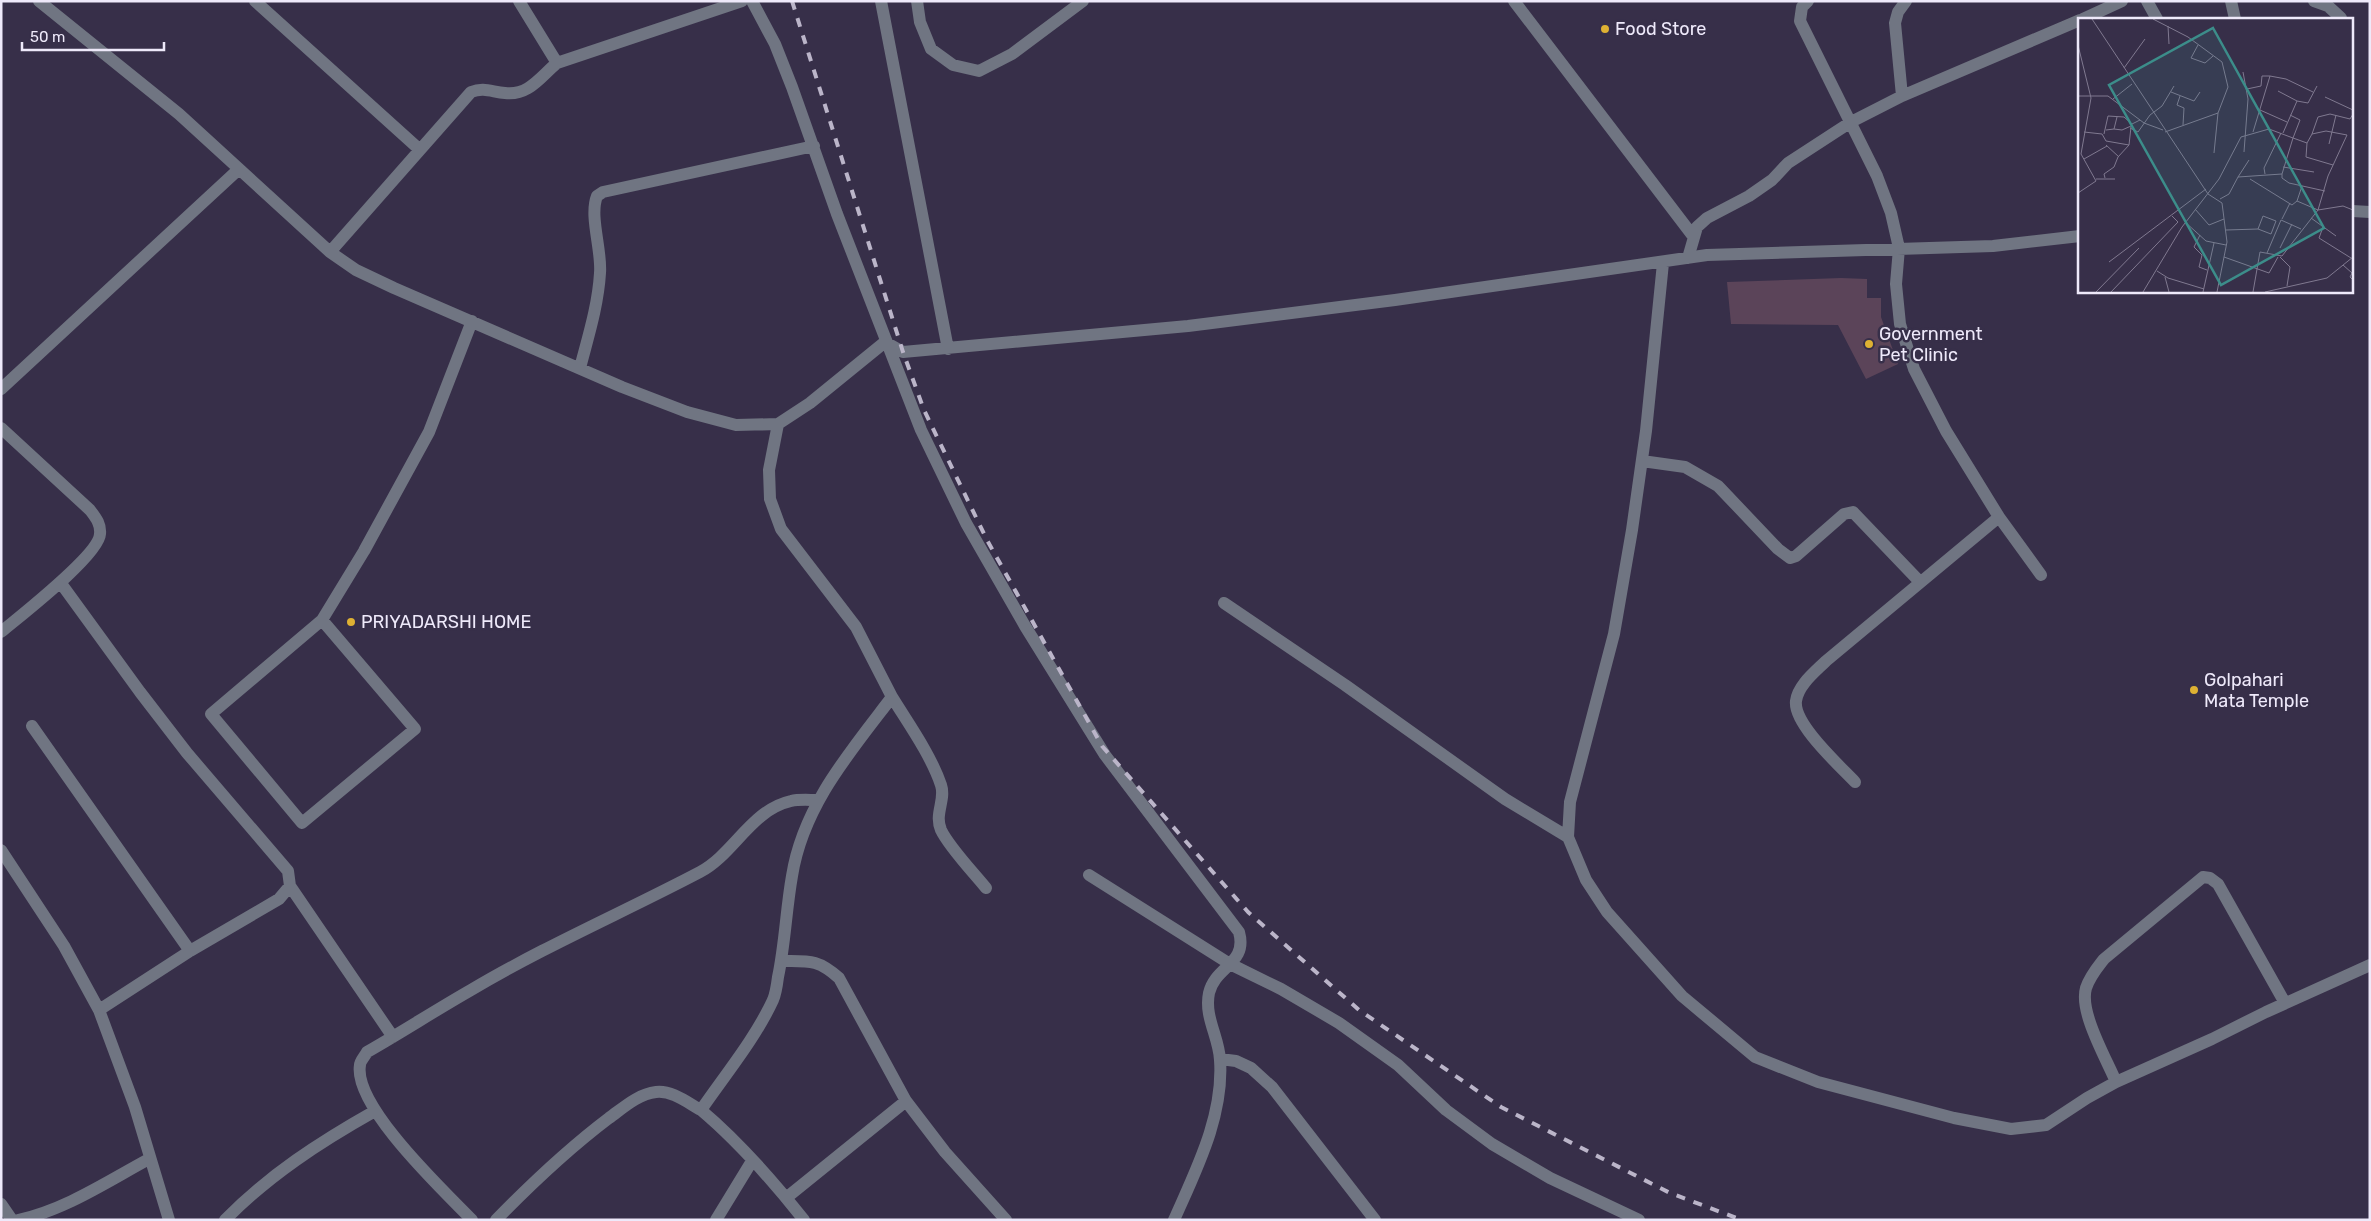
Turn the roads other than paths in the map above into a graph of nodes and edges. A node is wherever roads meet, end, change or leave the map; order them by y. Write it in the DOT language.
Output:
graph roads {
  1 [pos="39,1"];
  2 [pos="255,1"];
  3 [pos="519,1"];
  4 [pos="742,1"];
  5 [pos="752,1"];
  6 [pos="881,1"];
  7 [pos="917,1"];
  8 [pos="1083,1"];
  9 [pos="1514,1"];
  10 [pos="1808,1"];
  11 [pos="1906,1"];
  12 [pos="2122,1"];
  13 [pos="2147,1"];
  14 [pos="2231,1"];
  15 [pos="2314,1"];
  16 [pos="1896,6"];
  17 [pos="2083,18"];
  18 [pos="2157,18"];
  19 [pos="2235,18"];
  20 [pos="2341,18"];
  21 [pos="2078,20"];
  22 [pos="557,63"];
  23 [pos="1902,96"];
  24 [pos="1851,122"];
  25 [pos="814,146"];
  26 [pos="420,150"];
  27 [pos="239,169"];
  28 [pos="2354,211"];
  29 [pos="2370,212"];
  30 [pos="1693,236"];
  31 [pos="2078,236"];
  32 [pos="1899,248"];
  33 [pos="330,252"];
  34 [pos="1688,258"];
  35 [pos="1663,263"];
  36 [pos="472,321"];
  37 [pos="885,342"];
  38 [pos="948,349"];
  39 [pos="580,368"];
  40 [pos="1,389"];
  41 [pos="778,424"];
  42 [pos="1,428"];
  43 [pos="1642,460"];
  44 [pos="1999,517"];
  45 [pos="2041,575"];
  46 [pos="60,582"];
  47 [pos="1920,582"];
  48 [pos="1224,603"];
  49 [pos="322,620"];
  50 [pos="1,632"];
  51 [pos="892,697"];
  52 [pos="32,726"];
  53 [pos="1855,782"];
  54 [pos="817,800"];
  55 [pos="1568,837"];
  56 [pos="1,850"];
  57 [pos="1089,875"];
  58 [pos="290,886"];
  59 [pos="986,888"];
  60 [pos="190,951"];
  61 [pos="782,961"];
  62 [pos="1230,964"];
  63 [pos="2370,965"];
  64 [pos="2284,1003"];
  65 [pos="99,1010"];
  66 [pos="393,1037"];
  67 [pos="1220,1059"];
  68 [pos="2116,1082"];
  69 [pos="906,1101"];
  70 [pos="701,1110"];
  71 [pos="374,1111"];
  72 [pos="149,1159"];
  73 [pos="752,1161"];
  74 [pos="786,1198"];
  75 [pos="1,1204"];
  76 [pos="12,1220"];
  77 [pos="18,1220"];
  78 [pos="169,1220"];
  79 [pos="224,1220"];
  80 [pos="472,1220"];
  81 [pos="496,1220"];
  82 [pos="716,1220"];
  83 [pos="804,1220"];
  84 [pos="1006,1220"];
  85 [pos="1174,1220"];
  86 [pos="1375,1220"];
  87 [pos="1639,1220"];
  1 -- 27 [label="street"];
  2 -- 26 [label="street"];
  3 -- 22 [label="street"];
  4 -- 22 [label="street"];
  5 -- 25 [label="street"];
  6 -- 38 [label="street"];
  7 -- 8 [label="street"];
  9 -- 30 [label="street"];
  10 -- 24 [label="street"];
  11 -- 16 [label="street"];
  12 -- 17 [label="street"];
  13 -- 18 [label="street"];
  14 -- 19 [label="street"];
  15 -- 20 [label="street"];
  16 -- 23 [label="street"];
  21 -- 23 [label="street"];
  22 -- 26 [label="street"];
  23 -- 24 [label="street"];
  24 -- 30 [label="street"];
  24 -- 32 [label="street"];
  25 -- 37 [label="street"];
  25 -- 39 [label="street"];
  26 -- 33 [label="street"];
  27 -- 33 [label="street"];
  27 -- 40 [label="street"];
  28 -- 29 [label="street"];
  30 -- 34 [label="street"];
  31 -- 32 [label="street"];
  32 -- 34 [label="street"];
  32 -- 44 [label="street"];
  33 -- 36 [label="street"];
  34 -- 35 [label="street"];
  35 -- 38 [label="street"];
  35 -- 43 [label="street"];
  36 -- 39 [label="street"];
  36 -- 49 [label="street"];
  37 -- 38 [label="street"];
  37 -- 41 [label="street"];
  37 -- 62 [label="street"];
  39 -- 41 [label="street"];
  41 -- 51 [label="street"];
  42 -- 46 [label="street"];
  43 -- 47 [label="street"];
  43 -- 55 [label="street"];
  44 -- 45 [label="street"];
  44 -- 47 [label="street"];
  46 -- 50 [label="street"];
  46 -- 58 [label="street"];
  47 -- 53 [label="street"];
  48 -- 55 [label="street"];
  49 -- 49 [label="street"];
  51 -- 54 [label="street"];
  51 -- 59 [label="street"];
  52 -- 60 [label="street"];
  54 -- 61 [label="street"];
  54 -- 66 [label="street"];
  55 -- 68 [label="street"];
  56 -- 65 [label="street"];
  57 -- 62 [label="street"];
  58 -- 60 [label="street"];
  58 -- 66 [label="street"];
  60 -- 65 [label="street"];
  61 -- 69 [label="street"];
  61 -- 70 [label="street"];
  62 -- 67 [label="street"];
  62 -- 87 [label="street"];
  63 -- 64 [label="street"];
  64 -- 68 [label="street"];
  64 -- 68 [label="street"];
  65 -- 72 [label="street"];
  66 -- 71 [label="street"];
  67 -- 85 [label="street"];
  67 -- 86 [label="street"];
  69 -- 74 [label="street"];
  69 -- 84 [label="street"];
  70 -- 73 [label="street"];
  70 -- 81 [label="street"];
  71 -- 79 [label="street"];
  71 -- 80 [label="street"];
  72 -- 77 [label="street"];
  72 -- 78 [label="street"];
  73 -- 74 [label="street"];
  73 -- 82 [label="street"];
  74 -- 83 [label="street"];
  75 -- 76 [label="street"];
}
